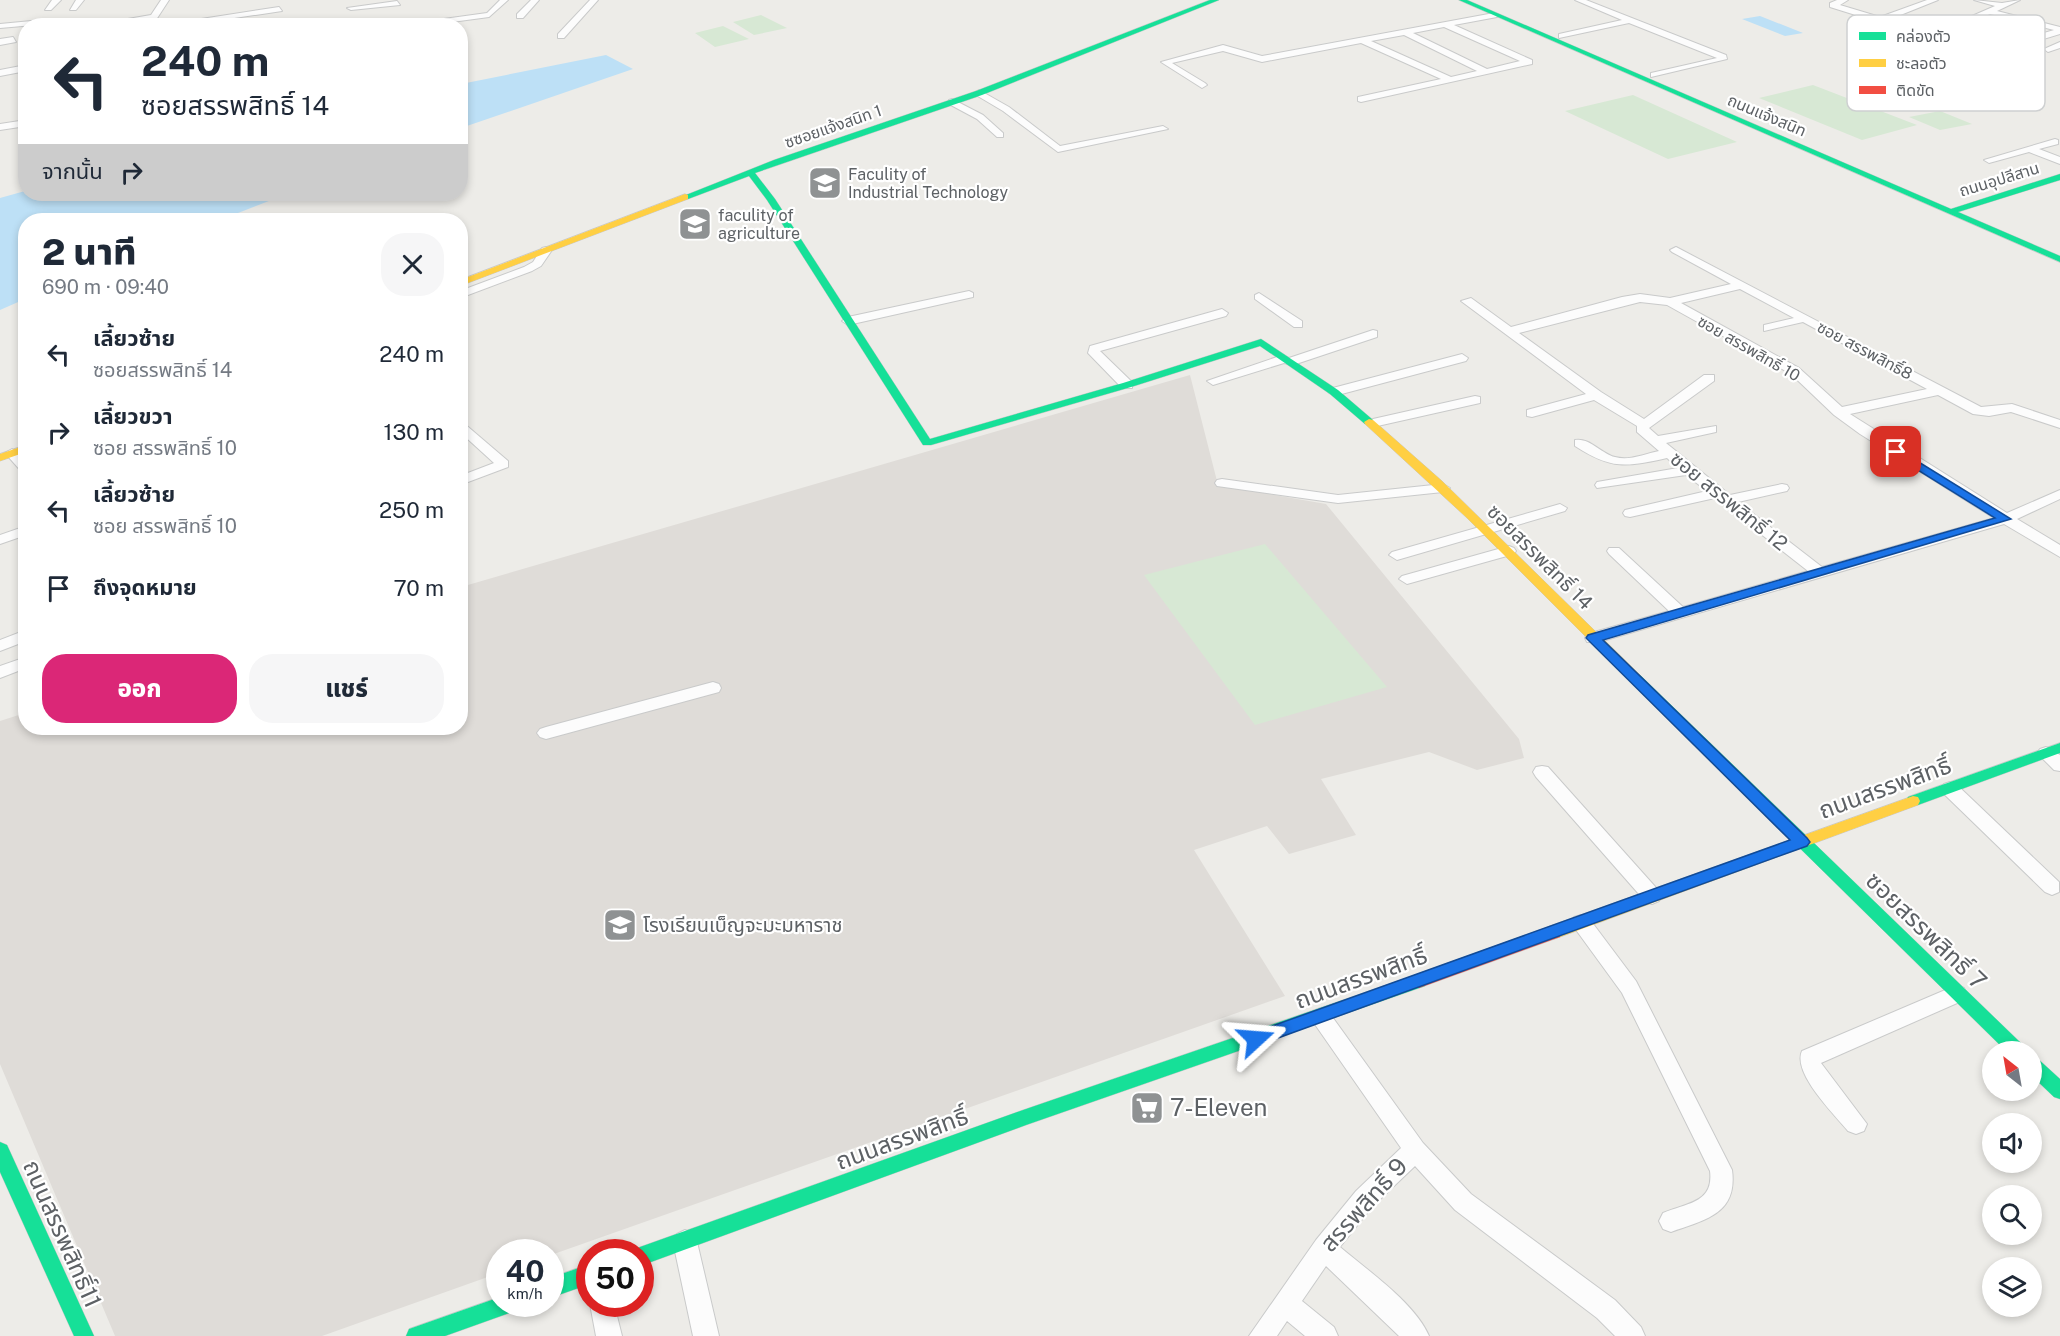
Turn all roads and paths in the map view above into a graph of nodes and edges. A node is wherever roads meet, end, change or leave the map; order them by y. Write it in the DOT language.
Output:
graph roads {
  1 [pos="57,0"];
  2 [pos="81,0"];
  3 [pos="165,0"];
  4 [pos="256,0"];
  5 [pos="504,0"];
  6 [pos="535,0"];
  7 [pos="594,0"];
  8 [pos="1216,0"];
  9 [pos="1462,0"];
  10 [pos="1481,0"];
  11 [pos="1579,0"];
  12 [pos="1844,0"];
  13 [pos="1934,0"];
  14 [pos="1978,0"];
  15 [pos="2016,0"];
  16 [pos="396,2"];
  17 [pos="2003,6"];
  18 [pos="48,8"];
  19 [pos="73,8"];
  20 [pos="351,8"];
  21 [pos="279,9"];
  22 [pos="1990,12"];
  23 [pos="252,13"];
  24 [pos="1494,15"];
  25 [pos="1864,15"];
  26 [pos="1894,15"];
  27 [pos="1983,15"];
  28 [pos="2002,15"];
  29 [pos="228,16"];
  30 [pos="520,16"];
  31 [pos="153,17"];
  32 [pos="146,18"];
  33 [pos="214,18"];
  34 [pos="398,18"];
  35 [pos="462,18"];
  36 [pos="1631,20"];
  37 [pos="18,24"];
  38 [pos="1447,25"];
  39 [pos="0,26"];
  40 [pos="2045,26"];
  41 [pos="2060,30"];
  42 [pos="1407,33"];
  43 [pos="2045,35"];
  44 [pos="561,36"];
  45 [pos="1562,36"];
  46 [pos="13,40"];
  47 [pos="1364,40"];
  48 [pos="0,42"];
  49 [pos="2060,45"];
  50 [pos="2048,48"];
  51 [pos="1626,63"];
  52 [pos="1611,66"];
  53 [pos="18,70"];
  54 [pos="1487,72"];
  55 [pos="0,73"];
  56 [pos="1654,75"];
  57 [pos="1450,80"];
  58 [pos="1202,85"];
  59 [pos="979,93"];
  60 [pos="1361,99"];
  61 [pos="952,102"];
  62 [pos="18,124"];
  63 [pos="0,127"];
  64 [pos="1163,129"];
  65 [pos="1000,135"];
  66 [pos="2055,142"];
  67 [pos="2030,149"];
  68 [pos="1989,160"];
  69 [pos="2060,161"];
  70 [pos="751,173"];
  71 [pos="2060,177"];
  72 [pos="1963,207"];
  73 [pos="1948,212"];
  74 [pos="2060,249"];
  75 [pos="546,250"];
  76 [pos="1676,250"];
  77 [pos="2060,259"];
  78 [pos="468,280"];
  79 [pos="1741,285"];
  80 [pos="468,292"];
  81 [pos="969,295"];
  82 [pos="1259,297"];
  83 [pos="1467,301"];
  84 [pos="1670,302"];
  85 [pos="1222,313"];
  86 [pos="1806,318"];
  87 [pos="848,321"];
  88 [pos="1298,324"];
  89 [pos="1768,328"];
  90 [pos="1508,332"];
  91 [pos="1373,334"];
  92 [pos="1462,358"];
  93 [pos="1286,360"];
  94 [pos="1709,378"];
  95 [pos="1213,381"];
  96 [pos="1127,385"];
  97 [pos="1942,390"];
  98 [pos="1334,392"];
  99 [pos="1596,395"];
  100 [pos="1474,400"];
  101 [pos="1839,412"];
  102 [pos="1532,414"];
  103 [pos="1373,423"];
  104 [pos="2060,424"];
  105 [pos="1644,425"];
  106 [pos="1711,429"];
  107 [pos="468,431"];
  108 [pos="1654,441"];
  109 [pos="1580,443"];
  110 [pos="1669,453"];
  111 [pos="1689,470"];
  112 [pos="468,478"];
  113 [pos="1222,483"];
  114 [pos="1602,485"];
  115 [pos="1443,488"];
  116 [pos="1782,488"];
  117 [pos="2060,494"];
  118 [pos="1722,497"];
  119 [pos="1560,508"];
  120 [pos="1630,513"];
  121 [pos="2005,519"];
  122 [pos="1488,530"];
  123 [pos="18,533"];
  124 [pos="0,540"];
  125 [pos="1509,551"];
  126 [pos="1614,551"];
  127 [pos="2060,552"];
  128 [pos="1397,555"];
  129 [pos="1820,573"];
  130 [pos="1407,579"];
  131 [pos="1679,612"];
  132 [pos="18,638"];
  133 [pos="1593,638"];
  134 [pos="0,646"];
  135 [pos="18,665"];
  136 [pos="0,672"];
  137 [pos="713,688"];
  138 [pos="546,733"];
  139 [pos="2055,755"];
  140 [pos="1542,772"];
  141 [pos="1950,789"];
  142 [pos="1802,842"];
  143 [pos="2052,887"];
  144 [pos="1652,896"];
  145 [pos="1581,923"];
  146 [pos="1958,994"];
  147 [pos="1321,1017"];
  148 [pos="2007,1041"];
  149 [pos="2042,1074"];
  150 [pos="2060,1091"];
  151 [pos="1856,1124"];
  152 [pos="1415,1150"];
  153 [pos="0,1151"];
  154 [pos="1671,1221"];
  155 [pos="685,1242"];
  156 [pos="1324,1248"];
  157 [pos="654,1252"];
  158 [pos="1285,1303"];
  159 [pos="486,1315"];
  160 [pos="605,1317"];
  161 [pos="461,1328"];
  162 [pos="84,1336"];
  163 [pos="416,1336"];
  164 [pos="609,1336"];
  165 [pos="706,1336"];
  166 [pos="1262,1336"];
  167 [pos="1324,1336"];
  168 [pos="1416,1336"];
  169 [pos="1632,1336"];
  1 -- 18 [label="street"];
  2 -- 19 [label="street"];
  3 -- 31 [label="street"];
  4 -- 23 [label="street"];
  5 -- 35 [label="street"];
  6 -- 30 [label="street"];
  7 -- 44 [label="street"];
  8 -- 59 [label="street, ซซอยแจ้งสนิท 1"];
  9 -- 24 [label="street, ถนนแจ้งสนิท"];
  10 -- 45 [label="street, ถนนแจ้งสนิท"];
  11 -- 36 [label="street"];
  12 -- 25 [label="street"];
  13 -- 26 [label="street"];
  14 -- 17 [label="street"];
  15 -- 17 [label="street"];
  16 -- 20 [label="street"];
  16 -- 34 [label="street"];
  17 -- 22 [label="street"];
  21 -- 23 [label="street"];
  22 -- 27 [label="street"];
  22 -- 28 [label="street"];
  23 -- 29 [label="street"];
  24 -- 38 [label="street"];
  24 -- 52 [label="street, ถนนแจ้งสนิท"];
  29 -- 33 [label="street"];
  31 -- 32 [label="street"];
  36 -- 45 [label="street"];
  36 -- 56 [label="street"];
  37 -- 39 [label="street"];
  38 -- 42 [label="street"];
  38 -- 54 [label="street"];
  40 -- 41 [label="street"];
  41 -- 43 [label="street"];
  42 -- 47 [label="street"];
  42 -- 54 [label="street"];
  45 -- 51 [label="street, ถนนแจ้งสนิท"];
  46 -- 48 [label="street"];
  47 -- 57 [label="street"];
  47 -- 58 [label="street"];
  49 -- 50 [label="street"];
  51 -- 52 [label="street"];
  51 -- 56 [label="street, ถนนแจ้งสนิท"];
  52 -- 73 [label="street, ถนนแจ้งสนิท"];
  53 -- 55 [label="street"];
  54 -- 57 [label="street"];
  56 -- 72 [label="street, ถนนแจ้งสนิท"];
  57 -- 60 [label="street"];
  59 -- 61 [label="street, ซซอยแจ้งสนิท 1"];
  59 -- 64 [label="street"];
  61 -- 65 [label="street"];
  61 -- 70 [label="street, ซซอยแจ้งสนิท 1"];
  62 -- 63 [label="street"];
  66 -- 67 [label="street"];
  67 -- 68 [label="street"];
  67 -- 69 [label="street"];
  70 -- 75 [label="street, ซซอยแจ้งสนิท 1"];
  70 -- 87 [label="street"];
  71 -- 72 [label="street, ถนนอุปลีสาน"];
  72 -- 73 [label="street, ถนนอุปลีสาน"];
  72 -- 74 [label="street, ถนนแจ้งสนิท"];
  73 -- 77 [label="street, ถนนแจ้งสนิท"];
  75 -- 78 [label="street, ซซอยแจ้งสนิท 1"];
  75 -- 80 [label="street"];
  76 -- 79 [label="street, ซอย สรรพสิทธิ์8"];
  79 -- 84 [label="street"];
  79 -- 86 [label="street, ซอย สรรพสิทธิ์8"];
  81 -- 87 [label="street"];
  82 -- 88 [label="street"];
  83 -- 90 [label="street, ซอย สรรพสิทธิ์ 12"];
  84 -- 90 [label="street"];
  84 -- 101 [label="street, ซอย สรรพสิทธิ์ 10"];
  85 -- 96 [label="street"];
  86 -- 89 [label="street"];
  86 -- 97 [label="street, ซอย สรรพสิทธิ์8"];
  87 -- 96 [label="street"];
  90 -- 99 [label="street, ซอย สรรพสิทธิ์ 12"];
  91 -- 93 [label="street"];
  92 -- 98 [label="street"];
  93 -- 95 [label="street"];
  93 -- 96 [label="street, ซอยสรรพสิทธิ์ 14"];
  93 -- 98 [label="street, ซอยสรรพสิทธิ์ 14"];
  94 -- 105 [label="street"];
  97 -- 101 [label="street"];
  97 -- 104 [label="street, ซอย สรรพสิทธิ์8"];
  98 -- 103 [label="street, ซอยสรรพสิทธิ์ 14"];
  99 -- 102 [label="street"];
  99 -- 105 [label="street, ซอย สรรพสิทธิ์ 12"];
  100 -- 103 [label="street"];
  101 -- 121 [label="street, ซอย สรรพสิทธิ์ 10"];
  103 -- 115 [label="street, ซอยสรรพสิทธิ์ 14"];
  105 -- 108 [label="street, ซอย สรรพสิทธิ์ 12"];
  106 -- 108 [label="street"];
  107 -- 112 [label="street"];
  108 -- 110 [label="street, ซอย สรรพสิทธิ์ 12"];
  109 -- 110 [label="street"];
  110 -- 111 [label="street, ซอย สรรพสิทธิ์ 12"];
  111 -- 114 [label="street"];
  111 -- 118 [label="street, ซอย สรรพสิทธิ์ 12"];
  113 -- 115 [label="street"];
  115 -- 122 [label="street, ซอยสรรพสิทธิ์ 14"];
  116 -- 118 [label="street"];
  117 -- 121 [label="street"];
  118 -- 120 [label="street"];
  118 -- 129 [label="street, ซอย สรรพสิทธิ์ 12"];
  119 -- 122 [label="street"];
  121 -- 127 [label="street, ซอย สรรพสิทธิ์ 10"];
  121 -- 129 [label="street"];
  122 -- 125 [label="street, ซอยสรรพสิทธิ์ 14"];
  122 -- 128 [label="street"];
  123 -- 124 [label="street"];
  125 -- 130 [label="street"];
  125 -- 133 [label="street, ซอยสรรพสิทธิ์ 14"];
  126 -- 131 [label="street"];
  129 -- 131 [label="street"];
  131 -- 133 [label="street"];
  132 -- 134 [label="street"];
  133 -- 142 [label="street, ซอยสรรพสิทธิ์ 14"];
  135 -- 136 [label="street"];
  137 -- 138 [label="street"];
  139 -- 141 [label="street, ถนนสรรพสิทธิ์"];
  140 -- 144 [label="street"];
  141 -- 142 [label="street, ถนนสรรพสิทธิ์"];
  141 -- 143 [label="street"];
  142 -- 144 [label="street, ถนนสรรพสิทธิ์"];
  142 -- 146 [label="street, ซอยสรรพสิทธิ์ 7"];
  144 -- 145 [label="street, ถนนสรรพสิทธิ์"];
  145 -- 147 [label="street, ถนนสรรพสิทธิ์"];
  145 -- 154 [label="street"];
  146 -- 148 [label="street, ซอยสรรพสิทธิ์ 7"];
  146 -- 151 [label="street"];
  147 -- 152 [label="street, สรรพสิทธิ์ 9"];
  147 -- 155 [label="street, ถนนสรรพสิทธิ์"];
  149 -- 150 [label="street"];
  152 -- 156 [label="street, สรรพสิทธิ์ 9"];
  152 -- 169 [label="street"];
  153 -- 162 [label="street, ถนนสรรพสิทธิ์11"];
  155 -- 157 [label="street, ถนนสรรพสิทธิ์"];
  155 -- 165 [label="street"];
  156 -- 158 [label="street, สรรพสิทธิ์ 9"];
  156 -- 168 [label="street"];
  158 -- 166 [label="street, สรรพสิทธิ์ 9"];
  158 -- 167 [label="street"];
  159 -- 161 [label="street"];
  160 -- 164 [label="street"];
  161 -- 163 [label="street"];
}
